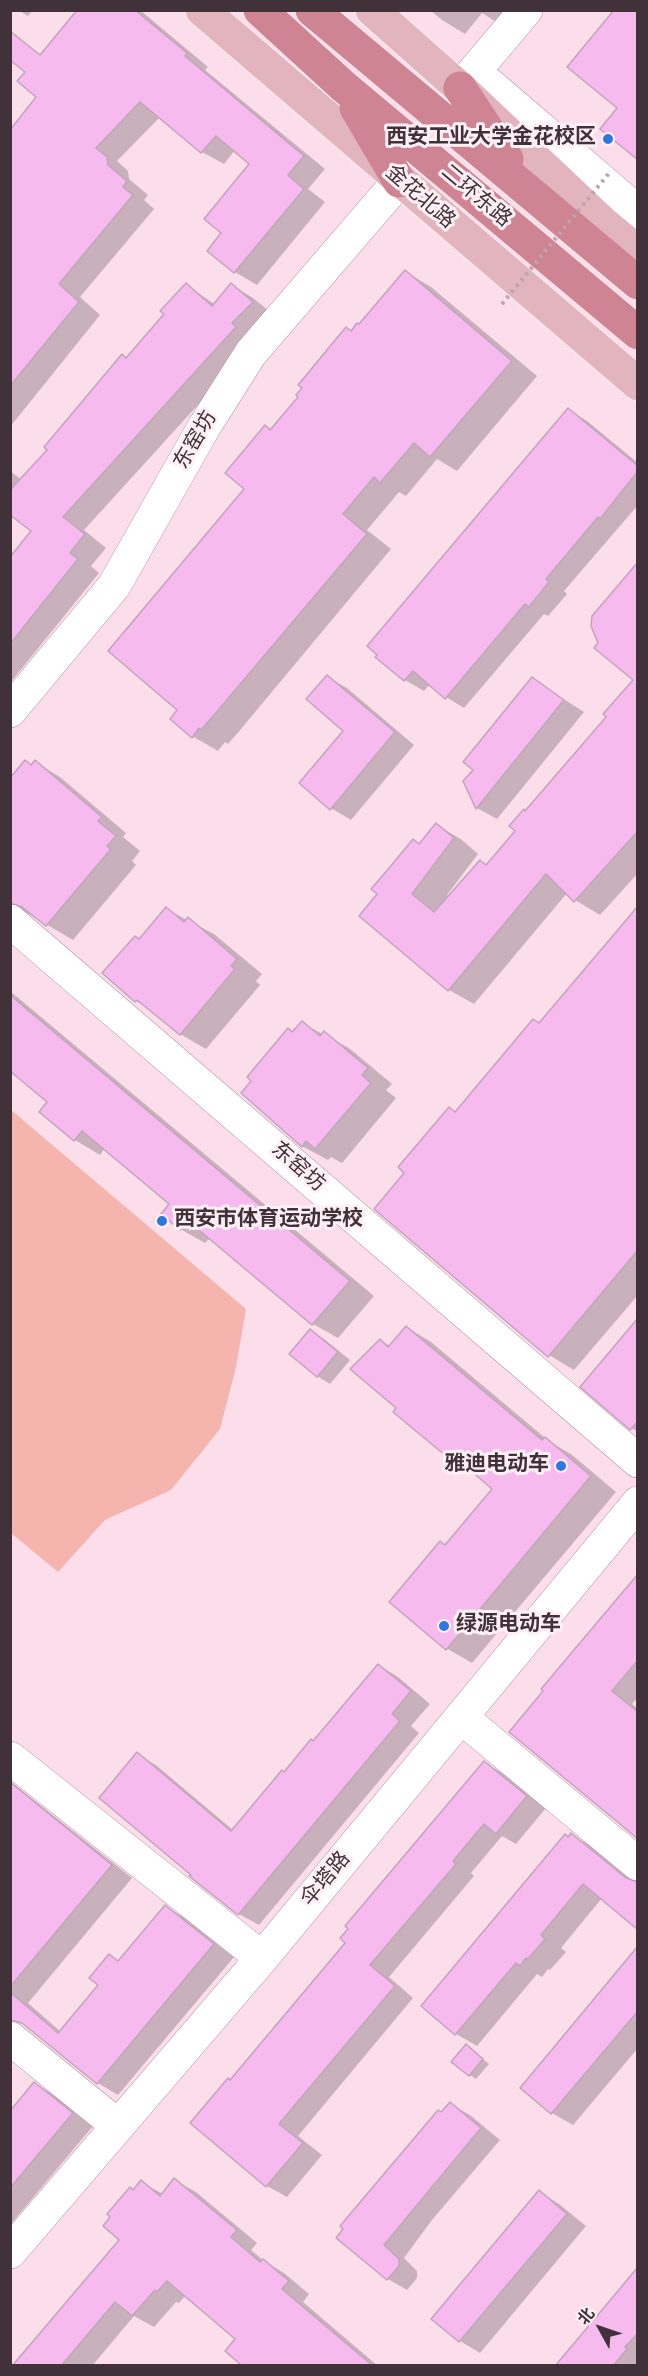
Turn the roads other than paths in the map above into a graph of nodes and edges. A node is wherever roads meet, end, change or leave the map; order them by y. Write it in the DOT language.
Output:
graph roads {
  1 [pos="202,10"];
  2 [pos="260,10"];
  3 [pos="312,10"];
  4 [pos="372,10"];
  5 [pos="526,10"];
  6 [pos="343,86"];
  7 [pos="460,88"];
  8 [pos="399,181"];
  9 [pos="524,186"];
  10 [pos="638,212"];
  11 [pos="638,252"];
  12 [pos="638,283"];
  13 [pos="638,333"];
  14 [pos="638,384"];
  15 [pos="10,711"];
  16 [pos="10,921"];
  17 [pos="638,1461"];
  18 [pos="638,1503"];
  19 [pos="461,1717"];
  20 [pos="10,1758"];
  21 [pos="638,1864"];
  22 [pos="262,1958"];
  23 [pos="10,2038"];
  24 [pos="118,2126"];
  25 [pos="10,2252"];
  1 -- 8 [label="main road, 金花北路"];
  2 -- 6 [label="highway, 二环东路"];
  3 -- 9 [label="highway, 二环东路"];
  4 -- 7 [label="main road"];
  5 -- 7 [label="street"];
  6 -- 8 [label="highway"];
  6 -- 13 [label="highway, 二环东路"];
  7 -- 9 [label="highway"];
  7 -- 10 [label="street"];
  7 -- 11 [label="main road"];
  8 -- 14 [label="main road, 金花北路"];
  8 -- 15 [label="street, 东窑坊"];
  9 -- 12 [label="highway, 二环东路"];
  16 -- 17 [label="street, 东窑坊"];
  18 -- 19 [label="street, 伞塔路"];
  19 -- 21 [label="street"];
  19 -- 22 [label="street, 伞塔路"];
  20 -- 22 [label="street"];
  22 -- 24 [label="street, 伞塔路"];
  23 -- 24 [label="street"];
  24 -- 25 [label="street, 伞塔路"];
}
